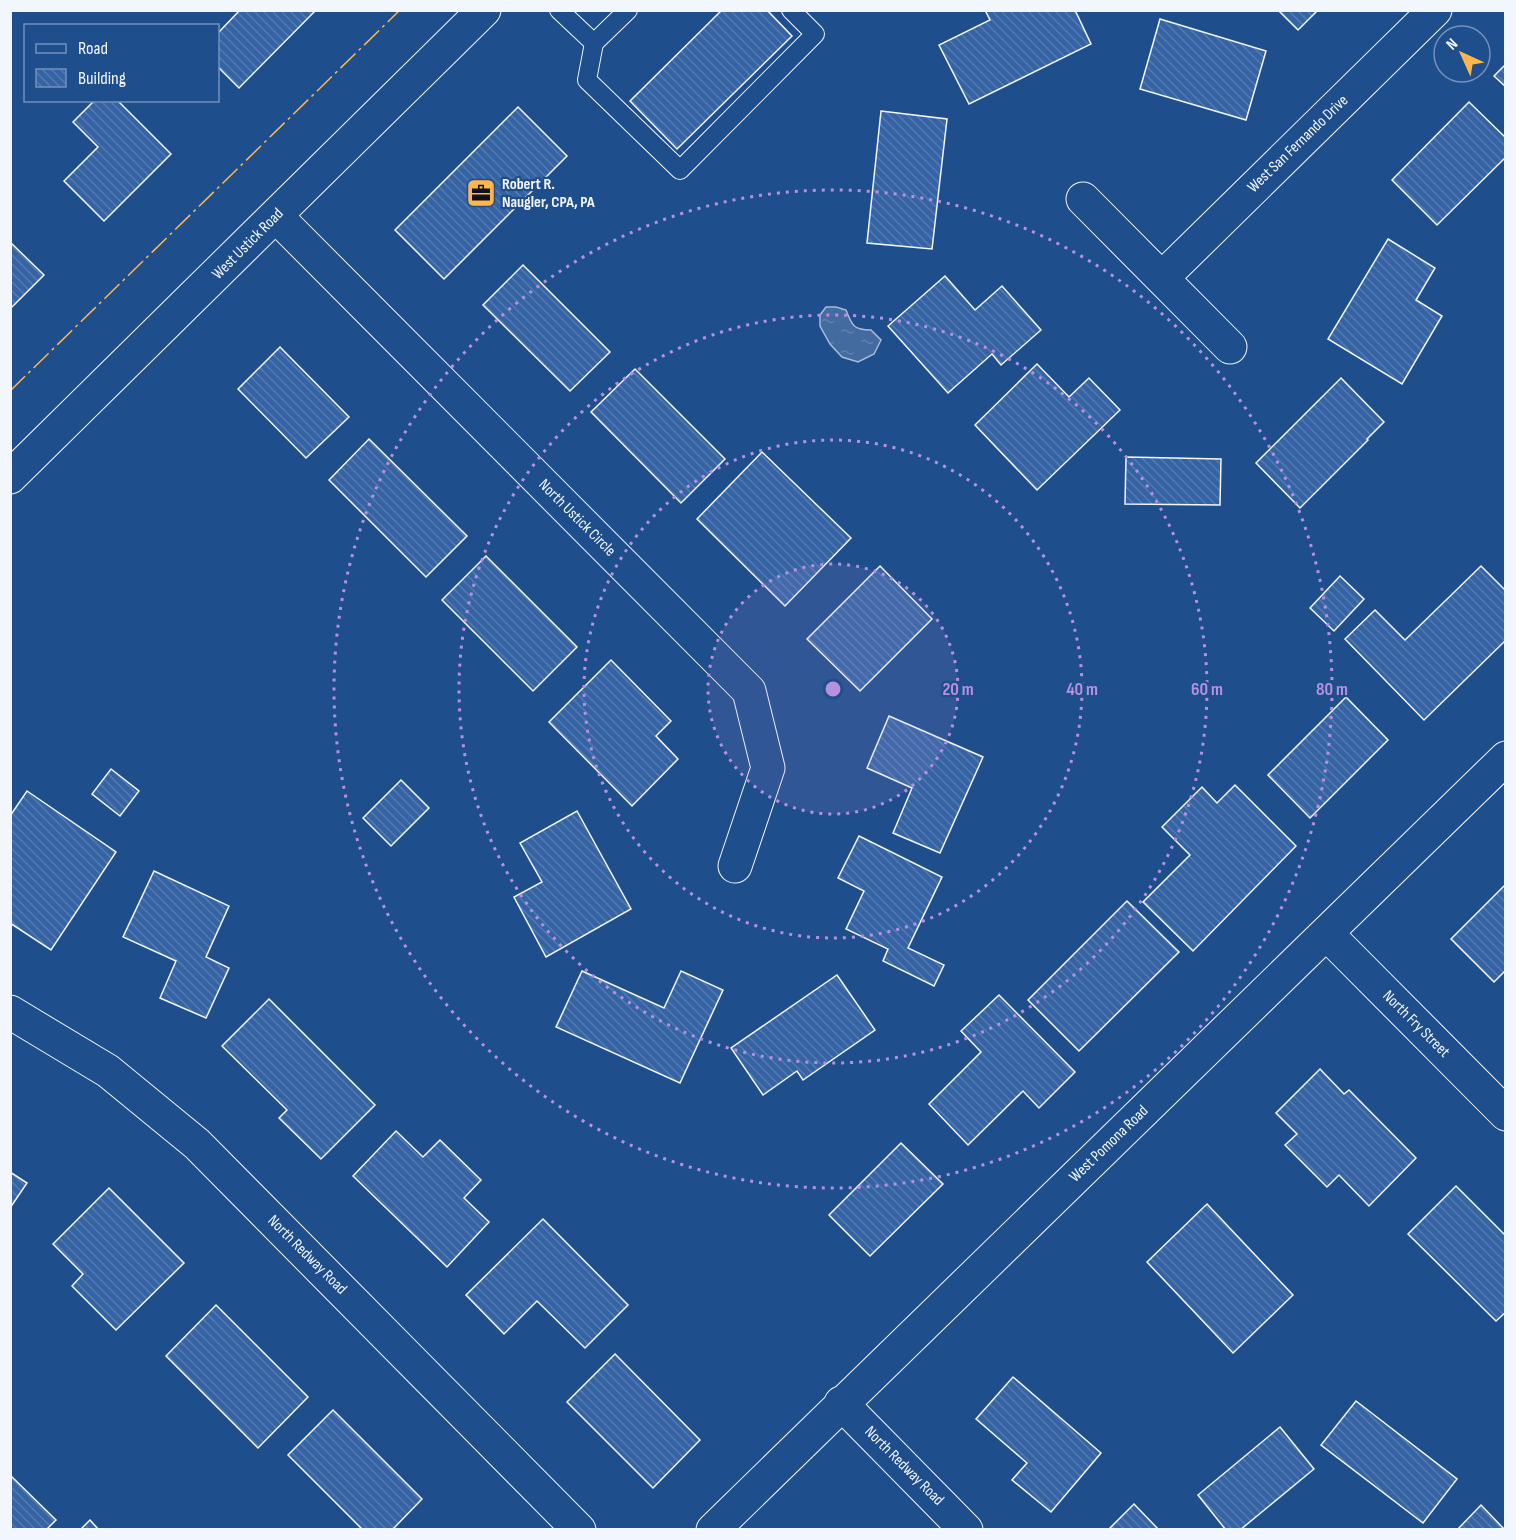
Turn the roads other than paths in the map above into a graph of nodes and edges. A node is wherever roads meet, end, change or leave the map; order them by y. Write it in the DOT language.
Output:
graph roads {
  1 [pos="484,10"];
  2 [pos="559,10"];
  3 [pos="628,10"];
  4 [pos="791,10"];
  5 [pos="1435,10"];
  6 [pos="594,43"];
  7 [pos="1083,199"];
  8 [pos="276,216"];
  9 [pos="1162,278"];
  10 [pos="1230,347"];
  11 [pos="10,477"];
  12 [pos="1506,758"];
  13 [pos="735,866"];
  14 [pos="1327,934"];
  15 [pos="10,1012"];
  16 [pos="1506,1114"];
  17 [pos="841,1403"];
  18 [pos="579,1530"];
  19 [pos="713,1530"];
  20 [pos="966,1530"];
  1 -- 8 [label="street, West Ustick Road"];
  2 -- 6 [label="lane"];
  3 -- 6 [label="lane"];
  4 -- 6 [label="lane"];
  5 -- 9 [label="street, West San Fernando Drive"];
  7 -- 9 [label="street"];
  8 -- 11 [label="street, West Ustick Road"];
  8 -- 13 [label="street, North Ustick Circle"];
  9 -- 10 [label="street"];
  12 -- 14 [label="street, West Pomona Road"];
  14 -- 16 [label="street, North Fry Street"];
  14 -- 17 [label="street, West Pomona Road"];
  15 -- 18 [label="street, North Redway Road"];
  17 -- 19 [label="street, West Pomona Road"];
  17 -- 20 [label="street, North Redway Road"];
}
